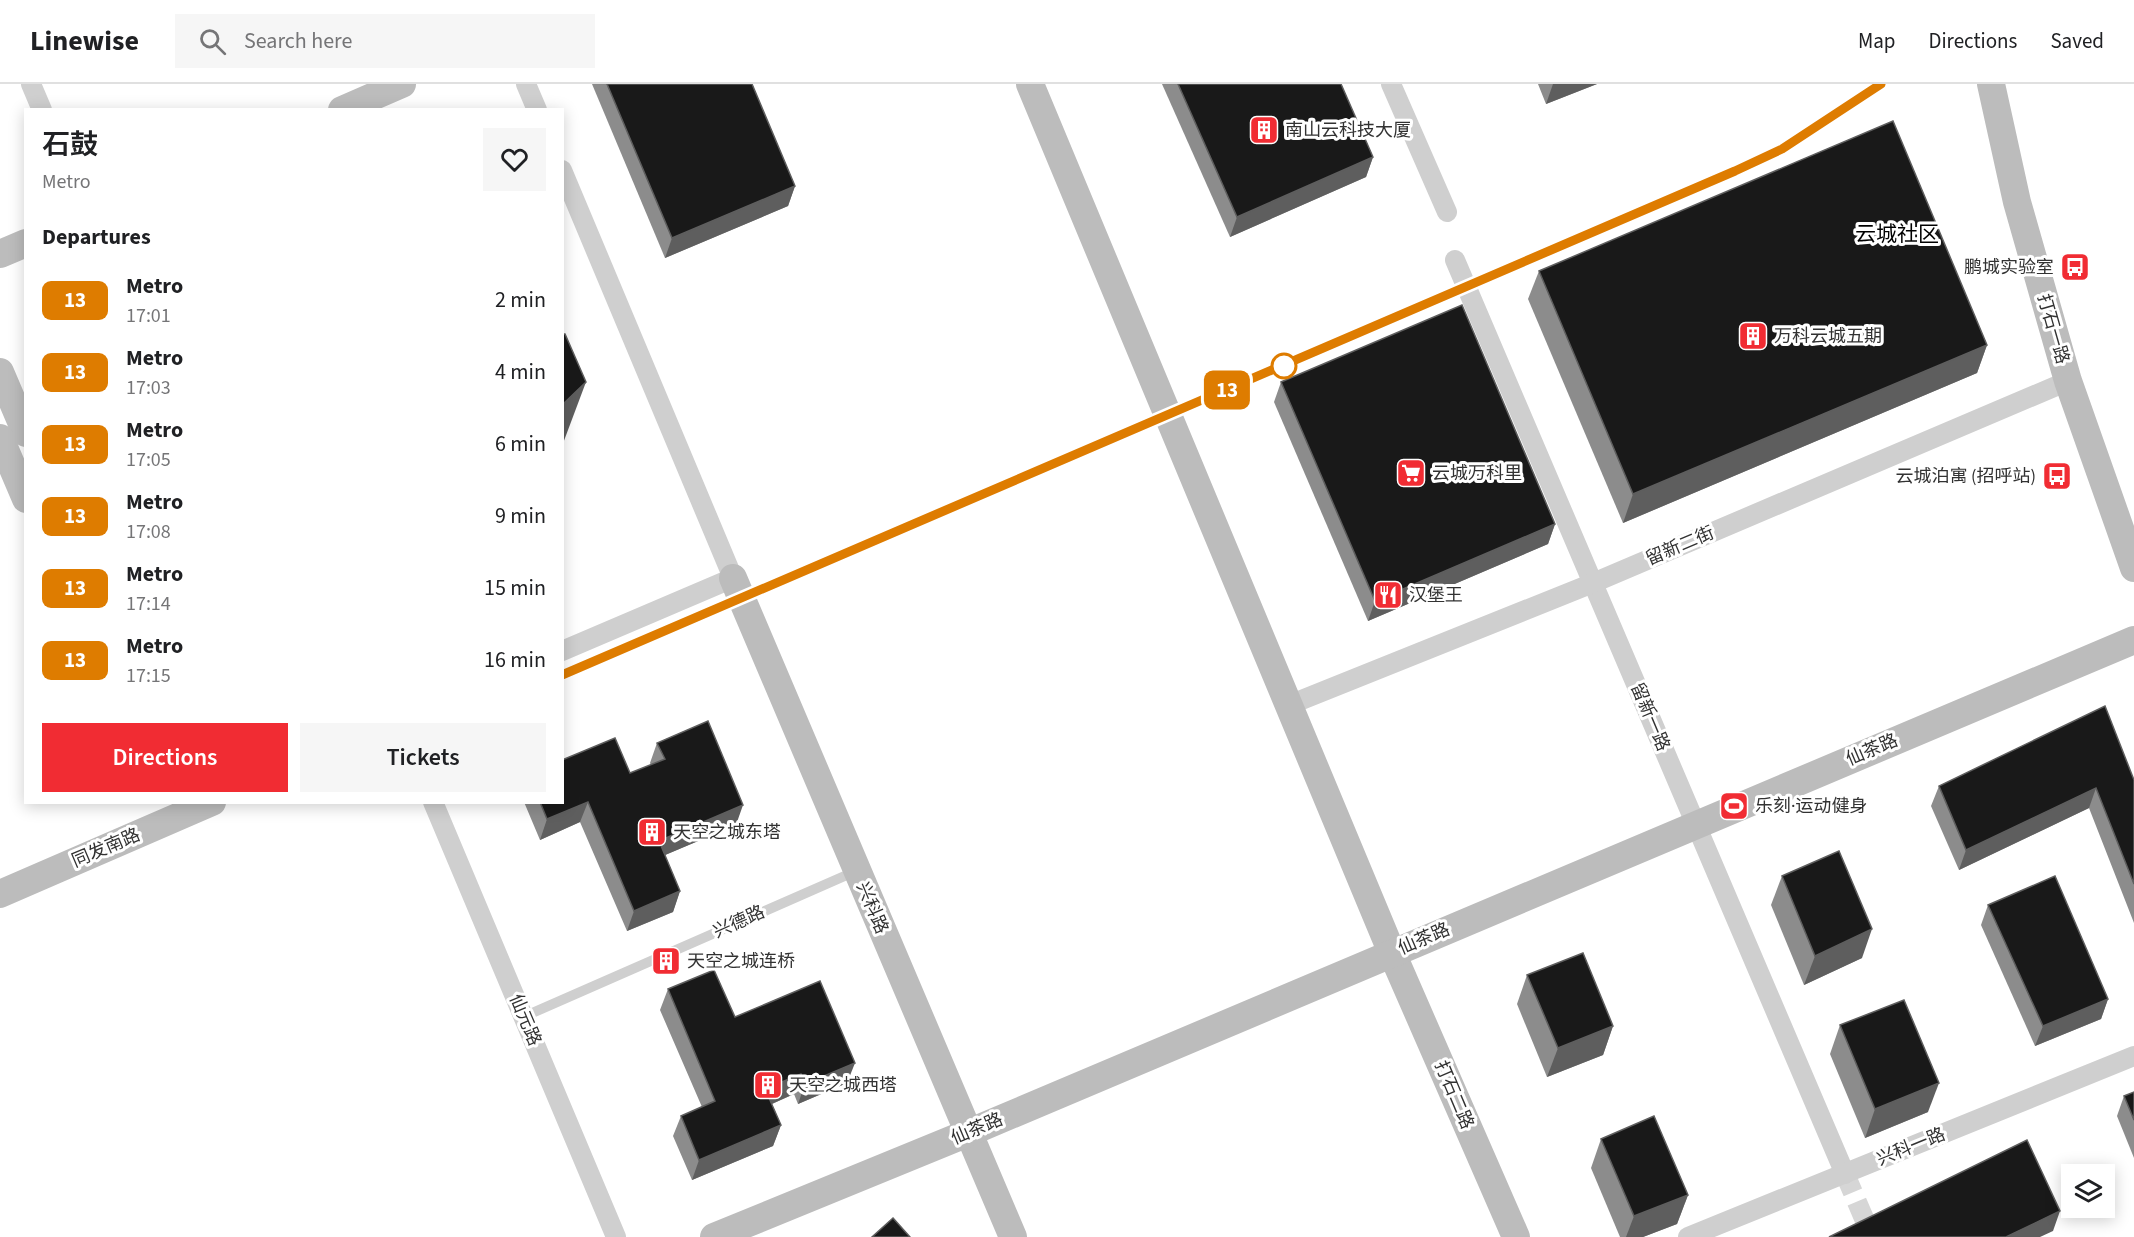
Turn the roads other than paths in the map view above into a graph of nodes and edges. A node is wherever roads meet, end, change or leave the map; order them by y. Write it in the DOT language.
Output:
graph roads {
  1 [pos="31,84"];
  2 [pos="402,84"];
  3 [pos="526,84"];
  4 [pos="1030,84"];
  5 [pos="1391,84"];
  6 [pos="1991,84"];
  7 [pos="2009,84"];
  8 [pos="41,108"];
  9 [pos="347,108"];
  10 [pos="536,108"];
  11 [pos="564,175"];
  12 [pos="1447,212"];
  13 [pos="24,244"];
  14 [pos="0,254"];
  15 [pos="1455,260"];
  16 [pos="0,372"];
  17 [pos="2068,381"];
  18 [pos="24,428"];
  19 [pos="0,438"];
  20 [pos="24,494"];
  21 [pos="2134,509"];
  22 [pos="2134,568"];
  23 [pos="733,578"];
  24 [pos="1593,583"];
  25 [pos="2134,640"];
  26 [pos="564,650"];
  27 [pos="1289,705"];
  28 [pos="207,804"];
  29 [pos="434,804"];
  30 [pos="1695,823"];
  31 [pos="856,871"];
  32 [pos="0,894"];
  33 [pos="1392,953"];
  34 [pos="523,1017"];
  35 [pos="2134,1056"];
  36 [pos="968,1133"];
  37 [pos="1845,1174"];
  38 [pos="616,1237"];
  39 [pos="714,1237"];
  40 [pos="1013,1237"];
  41 [pos="1515,1237"];
  42 [pos="1688,1237"];
  1 -- 8 [label="street"];
  2 -- 9 [label="main road"];
  3 -- 10 [label="street"];
  4 -- 27 [label="main road, 打石二路"];
  5 -- 12 [label="street"];
  6 -- 17 [label="main road, 打石一路"];
  7 -- 21 [label="main road, 打石一路"];
  11 -- 23 [label="street"];
  13 -- 14 [label="main road"];
  15 -- 24 [label="street, 留新一路"];
  16 -- 18 [label="main road"];
  17 -- 22 [label="main road, 打石一路"];
  17 -- 24 [label="street, 留新二街"];
  19 -- 20 [label="main road"];
  23 -- 26 [label="street"];
  23 -- 31 [label="main road, 兴科路"];
  24 -- 27 [label="street, 留新二街"];
  24 -- 30 [label="street, 留新一路"];
  25 -- 30 [label="main road, 仙茶路"];
  27 -- 33 [label="main road, 打石二路"];
  28 -- 32 [label="main road, 同发南路"];
  29 -- 34 [label="street, 仙元路"];
  30 -- 33 [label="main road, 仙茶路"];
  30 -- 37 [label="street, 留新一路"];
  31 -- 34 [label="lane, 兴德路"];
  31 -- 36 [label="main road, 兴科路"];
  33 -- 36 [label="main road, 仙茶路"];
  33 -- 41 [label="main road, 打石二路"];
  34 -- 38 [label="street, 仙元路"];
  35 -- 37 [label="street, 兴科一路"];
  36 -- 39 [label="main road, 仙茶路"];
  36 -- 40 [label="main road, 兴科路"];
  37 -- 42 [label="street, 兴科一路"];
}
